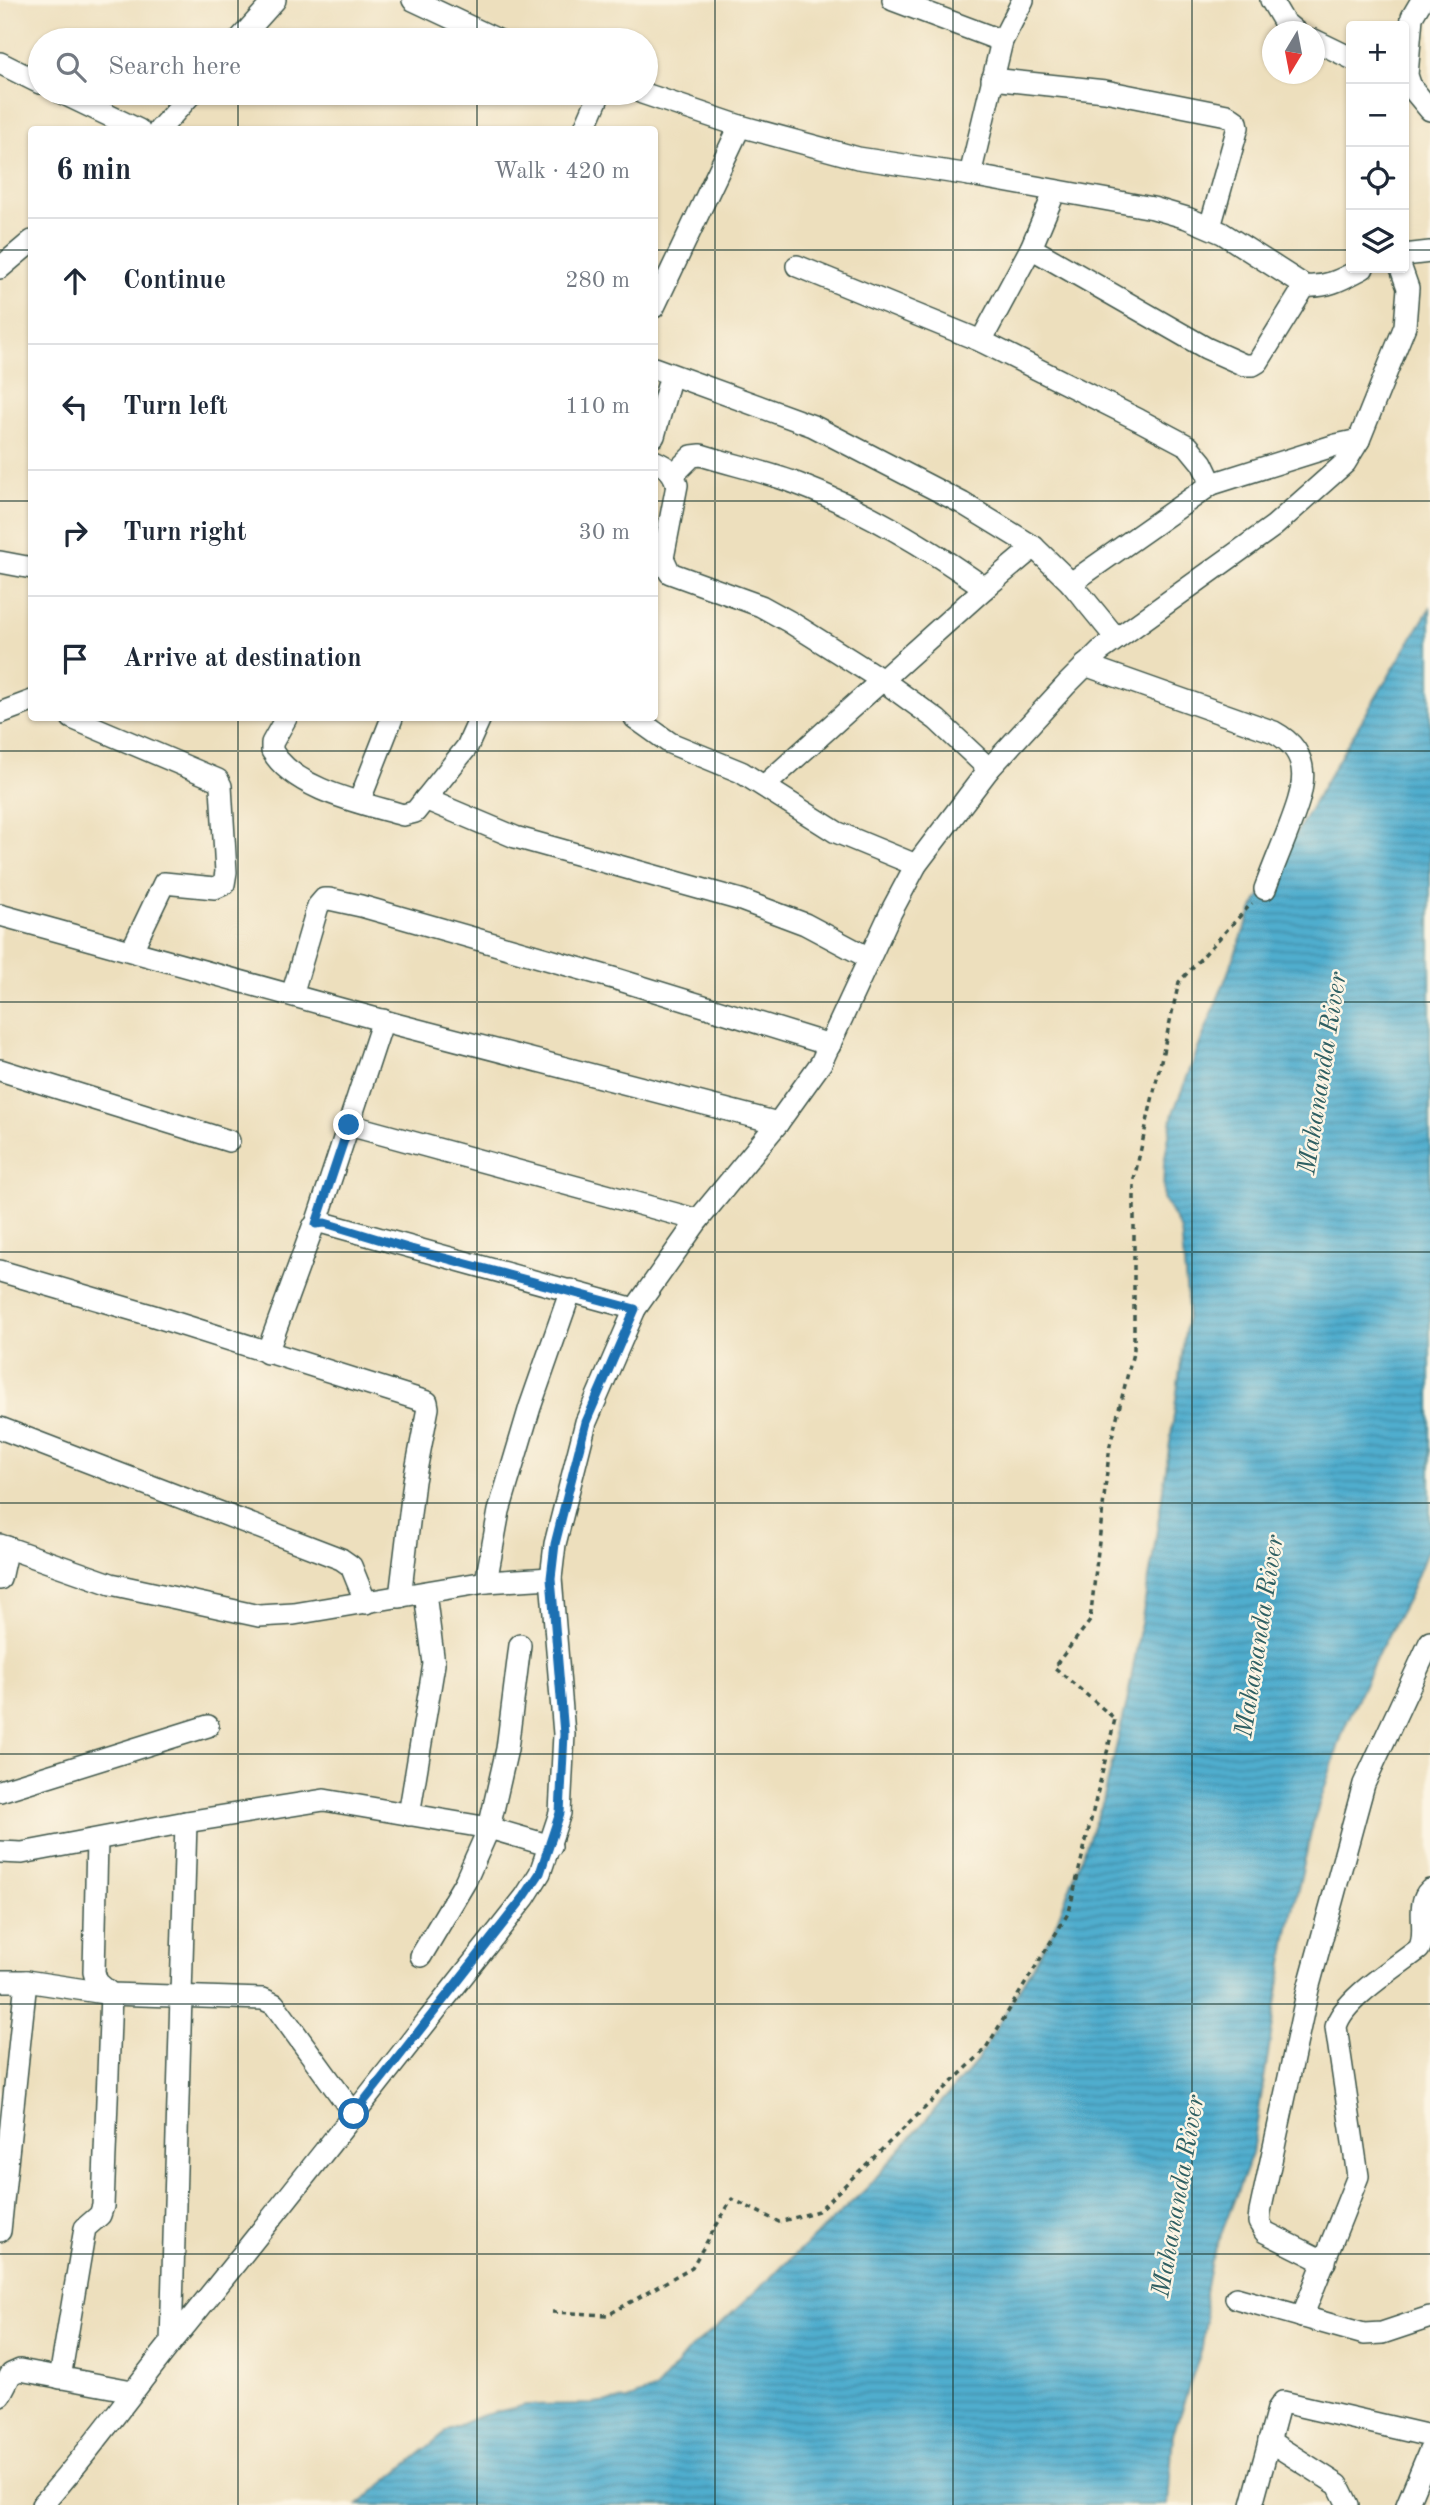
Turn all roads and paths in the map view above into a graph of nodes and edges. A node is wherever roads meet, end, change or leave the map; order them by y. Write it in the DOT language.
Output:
graph roads {
  1 [pos="275,0"];
  2 [pos="413,0"];
  3 [pos="893,0"];
  4 [pos="1023,0"];
  5 [pos="1271,0"];
  6 [pos="1421,14"];
  7 [pos="1283,21"];
  8 [pos="250,28"];
  9 [pos="472,28"];
  10 [pos="1002,41"];
  11 [pos="1325,45"];
  12 [pos="1346,56"];
  13 [pos="0,64"];
  14 [pos="28,77"];
  15 [pos="992,79"];
  16 [pos="1408,84"];
  17 [pos="1409,87"];
  18 [pos="658,98"];
  19 [pos="87,105"];
  20 [pos="181,105"];
  21 [pos="595,105"];
  22 [pos="1430,110"];
  23 [pos="131,126"];
  24 [pos="163,126"];
  25 [pos="586,126"];
  26 [pos="740,126"];
  27 [pos="970,175"];
  28 [pos="1055,191"];
  29 [pos="1210,227"];
  30 [pos="28,244"];
  31 [pos="1031,248"];
  32 [pos="1430,252"];
  33 [pos="1409,254"];
  34 [pos="797,266"];
  35 [pos="0,268"];
  36 [pos="1353,273"];
  37 [pos="1403,273"];
  38 [pos="1306,286"];
  39 [pos="658,299"];
  40 [pos="981,341"];
  41 [pos="663,371"];
  42 [pos="658,407"];
  43 [pos="1359,440"];
  44 [pos="658,463"];
  45 [pos="674,474"];
  46 [pos="1212,484"];
  47 [pos="1034,547"];
  48 [pos="0,562"];
  49 [pos="28,567"];
  50 [pos="1071,583"];
  51 [pos="985,588"];
  52 [pos="1116,638"];
  53 [pos="1085,665"];
  54 [pos="882,680"];
  55 [pos="28,702"];
  56 [pos="0,713"];
  57 [pos="79,721"];
  58 [pos="284,721"];
  59 [pos="392,721"];
  60 [pos="479,721"];
  61 [pos="639,721"];
  62 [pos="989,769"];
  63 [pos="765,786"];
  64 [pos="425,799"];
  65 [pos="359,802"];
  66 [pos="916,865"];
  67 [pos="1265,889"];
  68 [pos="0,915"];
  69 [pos="132,950"];
  70 [pos="869,958"];
  71 [pos="292,995"];
  72 [pos="383,1020"];
  73 [pos="830,1045"];
  74 [pos="0,1070"];
  75 [pos="778,1123"];
  76 [pos="349,1125"];
  77 [pos="229,1141"];
  78 [pos="698,1220"];
  79 [pos="316,1224"];
  80 [pos="0,1270"];
  81 [pos="571,1290"];
  82 [pos="635,1309"];
  83 [pos="267,1353"];
  84 [pos="0,1428"];
  85 [pos="3,1546"];
  86 [pos="551,1578"];
  87 [pos="0,1579"];
  88 [pos="486,1583"];
  89 [pos="425,1593"];
  90 [pos="400,1597"];
  91 [pos="366,1603"];
  92 [pos="1430,1642"];
  93 [pos="520,1645"];
  94 [pos="208,1726"];
  95 [pos="0,1791"];
  96 [pos="408,1815"];
  97 [pos="186,1822"];
  98 [pos="489,1828"];
  99 [pos="97,1840"];
  100 [pos="551,1846"];
  101 [pos="0,1853"];
  102 [pos="1430,1890"];
  103 [pos="421,1956"];
  104 [pos="0,1981"];
  105 [pos="26,1981"];
  106 [pos="111,1994"];
  107 [pos="181,1996"];
  108 [pos="354,2114"];
  109 [pos="0,2231"];
  110 [pos="1325,2262"];
  111 [pos="1236,2298"];
  112 [pos="552,2312"];
  113 [pos="1302,2317"];
  114 [pos="1430,2317"];
  115 [pos="171,2343"];
  116 [pos="60,2378"];
  117 [pos="132,2391"];
  118 [pos="0,2395"];
  119 [pos="1430,2436"];
  120 [pos="1269,2441"];
  121 [pos="1430,2450"];
  122 [pos="42,2505"];
  123 [pos="1252,2505"];
  124 [pos="1348,2505"];
  125 [pos="1406,2505"];
  1 -- 8 [label="street"];
  2 -- 9 [label="street"];
  3 -- 10 [label="street"];
  4 -- 10 [label="street"];
  5 -- 7 [label="street"];
  6 -- 16 [label="street"];
  10 -- 15 [label="street"];
  11 -- 12 [label="street"];
  13 -- 14 [label="street"];
  15 -- 27 [label="street"];
  15 -- 29 [label="street"];
  17 -- 22 [label="street"];
  18 -- 26 [label="street"];
  19 -- 23 [label="street"];
  20 -- 24 [label="street"];
  21 -- 25 [label="street"];
  26 -- 27 [label="street"];
  26 -- 39 [label="street"];
  27 -- 28 [label="street"];
  28 -- 29 [label="street"];
  28 -- 31 [label="street"];
  29 -- 38 [label="street"];
  30 -- 35 [label="street"];
  31 -- 38 [label="street"];
  31 -- 40 [label="street"];
  32 -- 33 [label="street"];
  34 -- 40 [label="street"];
  36 -- 38 [label="street"];
  37 -- 43 [label="street"];
  40 -- 46 [label="street"];
  41 -- 42 [label="street"];
  41 -- 47 [label="street"];
  43 -- 46 [label="street"];
  43 -- 52 [label="street"];
  44 -- 45 [label="street"];
  45 -- 51 [label="street"];
  45 -- 54 [label="street"];
  46 -- 50 [label="street"];
  47 -- 50 [label="street"];
  47 -- 51 [label="street"];
  48 -- 49 [label="street"];
  50 -- 52 [label="street"];
  51 -- 54 [label="street"];
  52 -- 53 [label="street"];
  53 -- 62 [label="street"];
  53 -- 67 [label="street"];
  54 -- 62 [label="street"];
  54 -- 63 [label="street"];
  55 -- 56 [label="street"];
  57 -- 69 [label="street"];
  58 -- 65 [label="street"];
  59 -- 65 [label="street"];
  60 -- 64 [label="street"];
  61 -- 63 [label="street"];
  62 -- 66 [label="street"];
  63 -- 66 [label="street"];
  64 -- 65 [label="street"];
  64 -- 70 [label="street"];
  66 -- 70 [label="street"];
  67 -- 112 [label="path"];
  68 -- 69 [label="street"];
  69 -- 71 [label="street"];
  70 -- 73 [label="street"];
  71 -- 72 [label="street"];
  71 -- 73 [label="street"];
  72 -- 75 [label="street"];
  72 -- 76 [label="street"];
  73 -- 75 [label="street"];
  74 -- 77 [label="street"];
  75 -- 78 [label="street"];
  76 -- 78 [label="street"];
  76 -- 79 [label="street"];
  78 -- 82 [label="street"];
  79 -- 81 [label="street"];
  79 -- 83 [label="street"];
  80 -- 83 [label="street"];
  81 -- 82 [label="street"];
  81 -- 88 [label="street"];
  82 -- 86 [label="street"];
  83 -- 90 [label="street"];
  84 -- 91 [label="street"];
  85 -- 87 [label="street"];
  85 -- 91 [label="street"];
  86 -- 88 [label="street"];
  86 -- 100 [label="street"];
  88 -- 89 [label="street"];
  89 -- 90 [label="street"];
  89 -- 96 [label="street"];
  90 -- 91 [label="street"];
  92 -- 110 [label="street"];
  93 -- 98 [label="street"];
  94 -- 95 [label="street"];
  96 -- 97 [label="street"];
  96 -- 98 [label="street"];
  97 -- 99 [label="street"];
  97 -- 107 [label="street"];
  98 -- 100 [label="street"];
  98 -- 103 [label="street"];
  99 -- 101 [label="street"];
  99 -- 106 [label="street"];
  100 -- 108 [label="street"];
  102 -- 110 [label="street"];
  104 -- 105 [label="street"];
  105 -- 106 [label="street"];
  105 -- 109 [label="street"];
  106 -- 107 [label="street"];
  106 -- 116 [label="street"];
  107 -- 108 [label="street"];
  107 -- 115 [label="street"];
  108 -- 115 [label="street"];
  110 -- 113 [label="street"];
  111 -- 113 [label="street"];
  113 -- 114 [label="street"];
  115 -- 117 [label="street"];
  116 -- 117 [label="street"];
  116 -- 118 [label="street"];
  117 -- 122 [label="street"];
  119 -- 120 [label="street"];
  120 -- 123 [label="street"];
  120 -- 124 [label="street"];
  121 -- 125 [label="street"];
}
